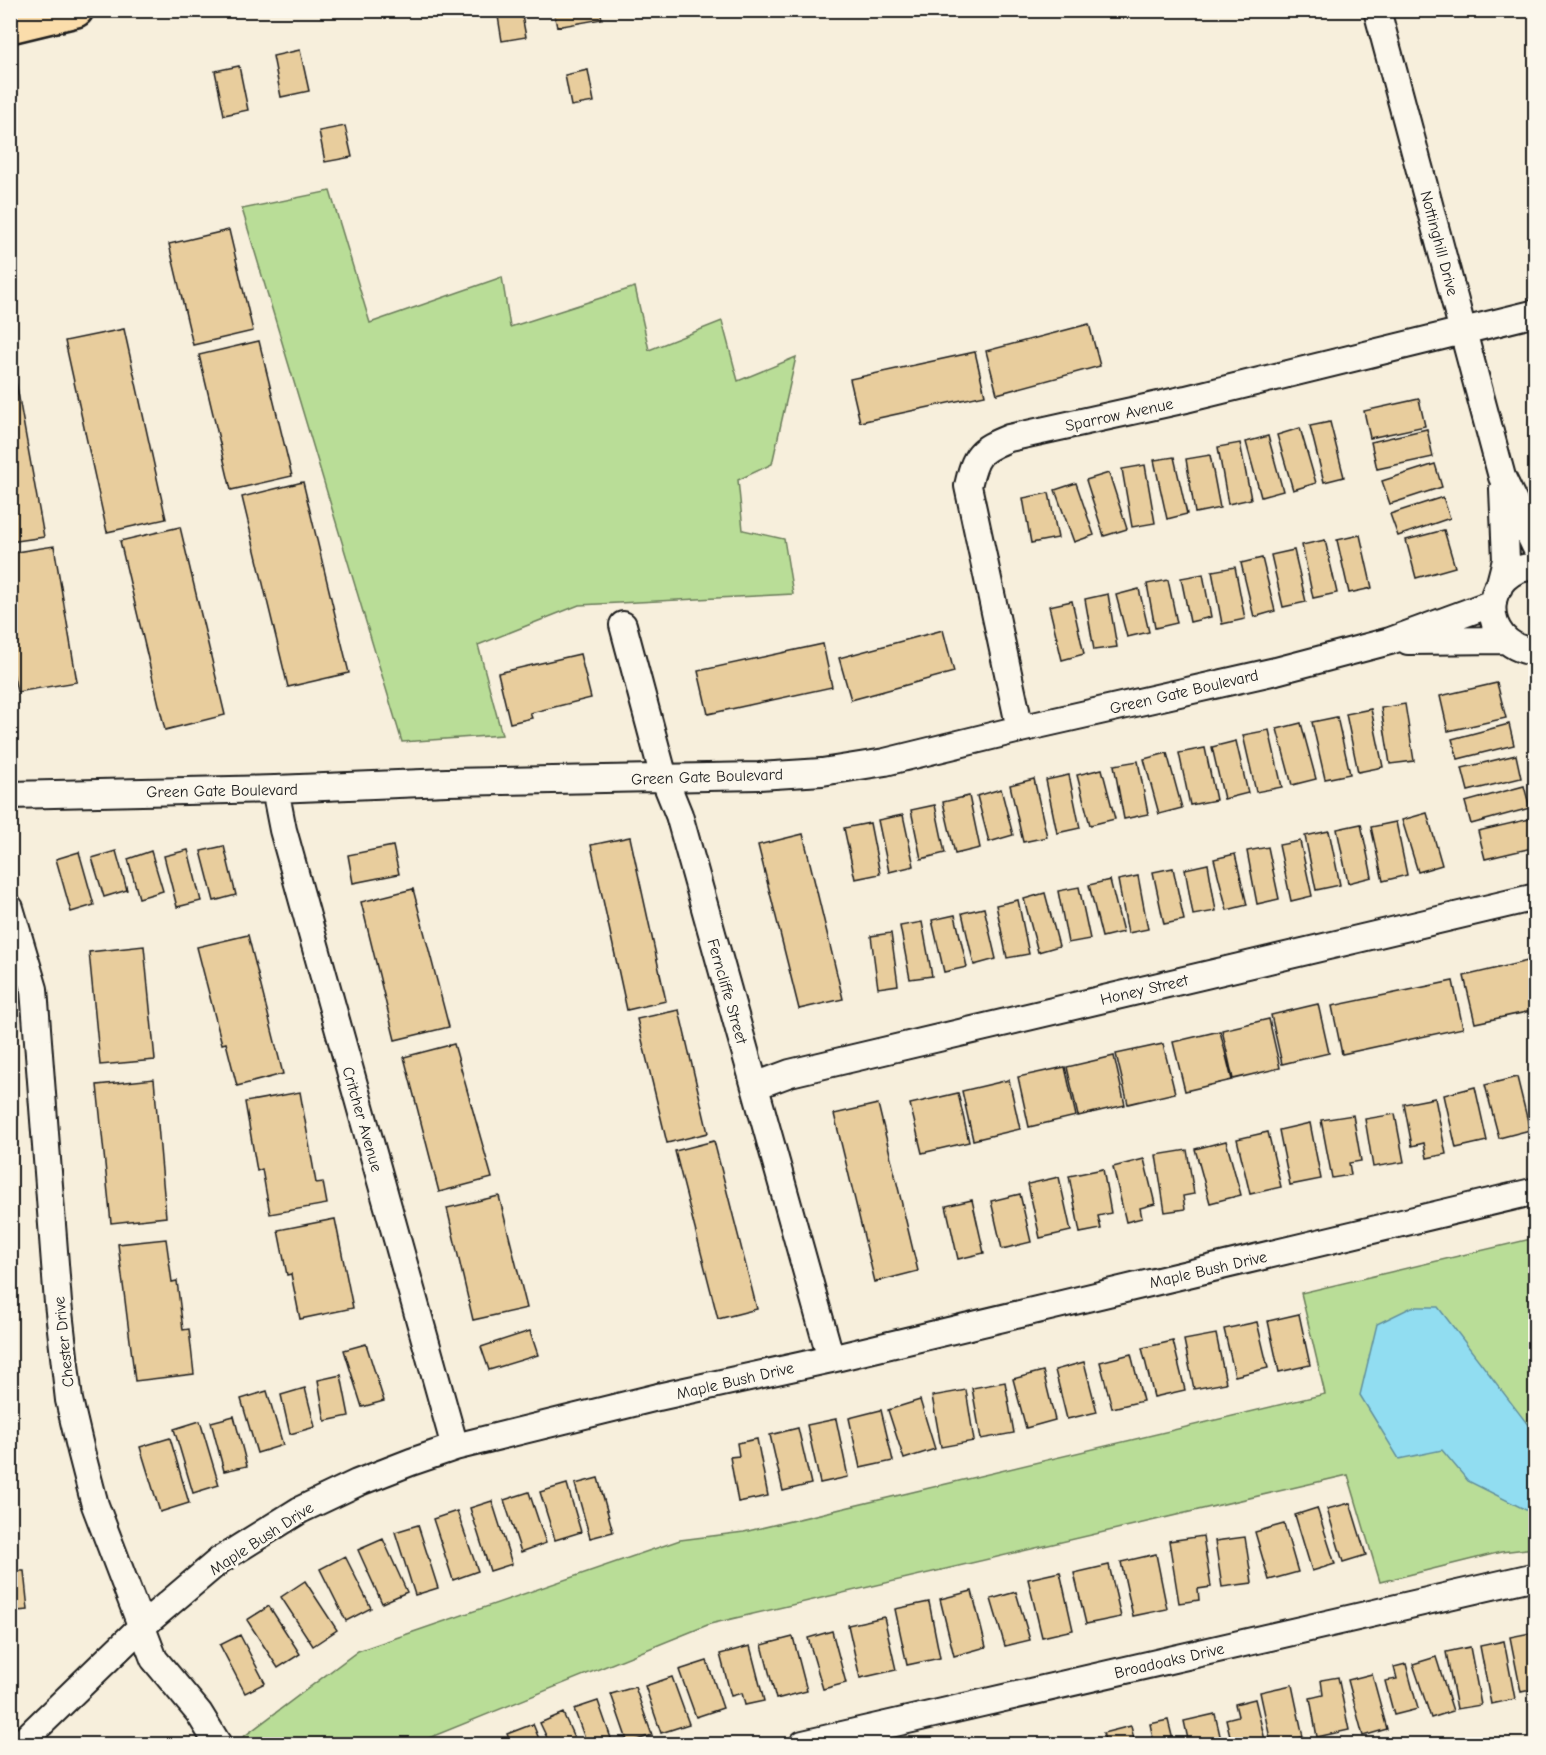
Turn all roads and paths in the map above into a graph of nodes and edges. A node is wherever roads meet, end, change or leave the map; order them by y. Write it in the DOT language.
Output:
graph roads {
  1 [pos="76,10"];
  2 [pos="1377,10"];
  3 [pos="10,26"];
  4 [pos="1536,313"];
  5 [pos="1463,330"];
  6 [pos="1502,477"];
  7 [pos="1536,548"];
  8 [pos="1536,567"];
  9 [pos="1496,595"];
  10 [pos="623,625"];
  11 [pos="1389,641"];
  12 [pos="1525,654"];
  13 [pos="1020,729"];
  14 [pos="664,778"];
  15 [pos="275,789"];
  16 [pos="10,795"];
  17 [pos="1536,897"];
  18 [pos="10,908"];
  19 [pos="755,1086"];
  20 [pos="1536,1191"];
  21 [pos="831,1359"];
  22 [pos="455,1447"];
  23 [pos="1536,1576"];
  24 [pos="141,1627"];
  25 [pos="875,1736"];
  26 [pos="20,1744"];
  27 [pos="218,1744"];
  28 [pos="803,1744"];
  1 -- 3 [label="main road"];
  2 -- 5 [label="street, Nottinghill Drive"];
  4 -- 5 [label="street, Sparrow Avenue"];
  5 -- 6 [label="street, Nottinghill Drive"];
  5 -- 13 [label="street, Sparrow Avenue"];
  6 -- 7 [label="street, Nottinghill Drive"];
  6 -- 9 [label="street, Nottinghill Drive"];
  8 -- 9 [label="street, Green Gate Boulevard"];
  9 -- 11 [label="street, Green Gate Boulevard"];
  9 -- 12 [label="street"];
  10 -- 14 [label="street, Ferncliffe Street"];
  11 -- 12 [label="street, Green Gate Boulevard"];
  11 -- 13 [label="street, Green Gate Boulevard"];
  13 -- 14 [label="street, Green Gate Boulevard"];
  14 -- 15 [label="street, Green Gate Boulevard"];
  14 -- 19 [label="street, Ferncliffe Street"];
  15 -- 16 [label="street, Green Gate Boulevard"];
  15 -- 22 [label="street, Critcher Avenue"];
  17 -- 19 [label="street, Honey Street"];
  18 -- 24 [label="street, Chester Drive"];
  19 -- 21 [label="street, Ferncliffe Street"];
  20 -- 21 [label="street, Maple Bush Drive"];
  21 -- 22 [label="street, Maple Bush Drive"];
  22 -- 24 [label="street, Maple Bush Drive"];
  23 -- 25 [label="street, Broadoaks Drive"];
  24 -- 26 [label="street, Maple Bush Drive"];
  24 -- 27 [label="street, Chester Drive"];
  25 -- 28 [label="street, Broadoaks Drive"];
}
